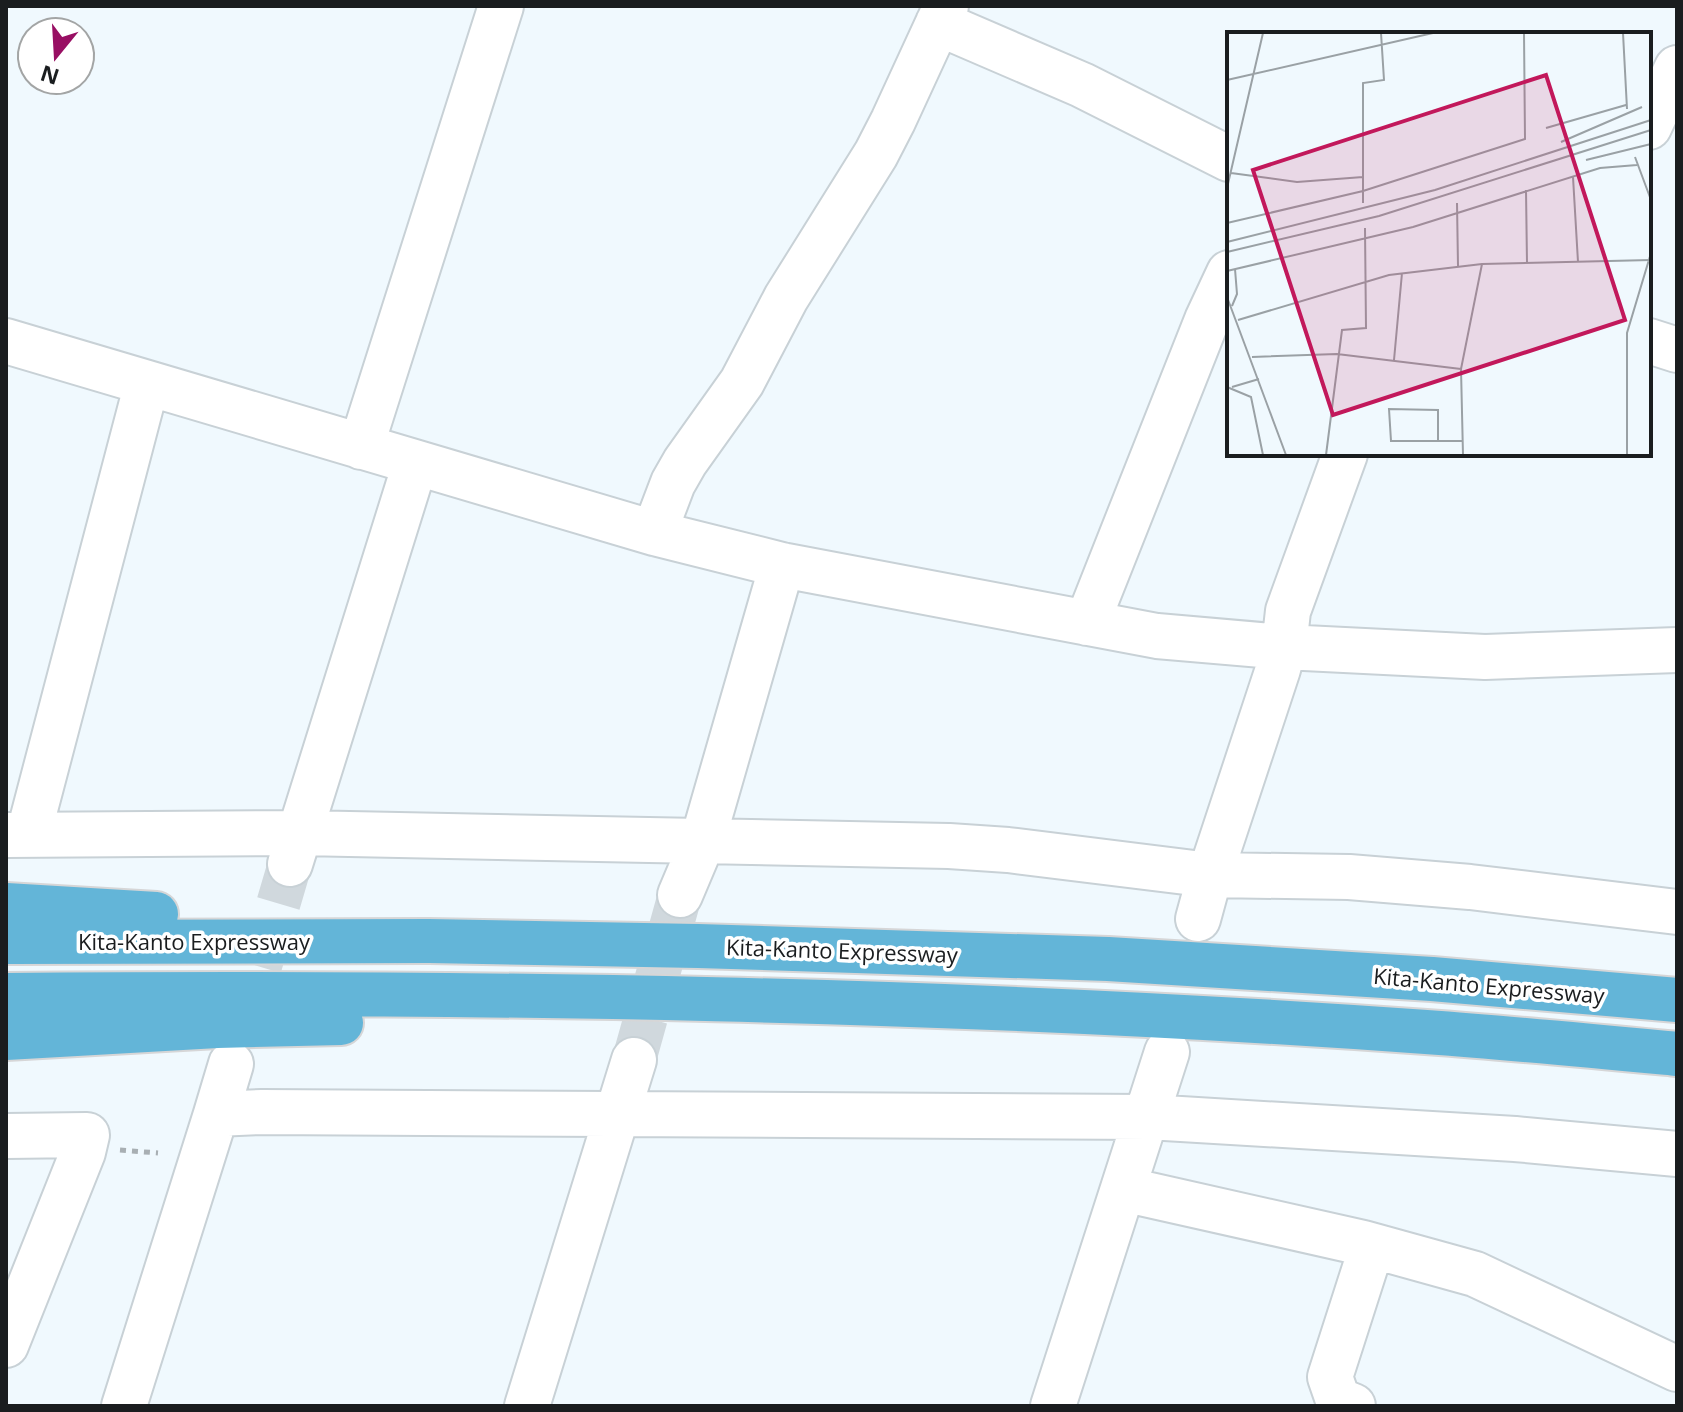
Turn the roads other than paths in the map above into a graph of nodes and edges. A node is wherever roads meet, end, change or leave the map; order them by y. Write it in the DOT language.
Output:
graph roads {
  1 [pos="501,6"];
  2 [pos="942,15"];
  3 [pos="1677,68"];
  4 [pos="1651,123"];
  5 [pos="1227,158"];
  6 [pos="1227,277"];
  7 [pos="6,341"];
  8 [pos="1651,342"];
  9 [pos="1677,350"];
  10 [pos="147,383"];
  11 [pos="361,447"];
  12 [pos="1344,456"];
  13 [pos="415,464"];
  14 [pos="654,533"];
  15 [pos="782,565"];
  16 [pos="1087,623"];
  17 [pos="1284,647"];
  18 [pos="1677,650"];
  19 [pos="19,835"];
  20 [pos="702,843"];
  21 [pos="295,848"];
  22 [pos="1210,875"];
  23 [pos="680,895"];
  24 [pos="6,905"];
  25 [pos="1677,912"];
  26 [pos="1198,919"];
  27 [pos="429,941"];
  28 [pos="6,942"];
  29 [pos="6,995"];
  30 [pos="1677,1000"];
  31 [pos="771,1001"];
  32 [pos="6,1038"];
  33 [pos="1167,1052"];
  34 [pos="1677,1054"];
  35 [pos="634,1060"];
  36 [pos="231,1064"];
  37 [pos="618,1112"];
  38 [pos="216,1114"];
  39 [pos="1148,1117"];
  40 [pos="6,1136"];
  41 [pos="1677,1154"];
  42 [pos="1123,1189"];
  43 [pos="1372,1246"];
  44 [pos="6,1345"];
  45 [pos="1677,1369"];
  46 [pos="124,1406"];
  47 [pos="527,1406"];
  48 [pos="1053,1406"];
  49 [pos="1353,1406"];
  1 -- 11 [label="street"];
  2 -- 5 [label="street"];
  2 -- 14 [label="street"];
  3 -- 4 [label="street"];
  6 -- 16 [label="street"];
  7 -- 10 [label="street"];
  8 -- 9 [label="street"];
  10 -- 11 [label="street"];
  10 -- 19 [label="street"];
  11 -- 13 [label="street"];
  12 -- 17 [label="street"];
  13 -- 14 [label="street"];
  13 -- 21 [label="street"];
  14 -- 15 [label="street"];
  15 -- 16 [label="street"];
  15 -- 20 [label="street"];
  16 -- 17 [label="street"];
  17 -- 18 [label="street"];
  17 -- 22 [label="street"];
  19 -- 21 [label="street"];
  20 -- 21 [label="street"];
  20 -- 22 [label="street"];
  20 -- 23 [label="street"];
  22 -- 25 [label="street"];
  22 -- 26 [label="street"];
  24 -- 27 [label="highway"];
  27 -- 28 [label="highway, Kita-Kanto Expressway"];
  27 -- 30 [label="highway, Kita-Kanto Expressway"];
  29 -- 31 [label="highway"];
  31 -- 32 [label="highway"];
  31 -- 34 [label="highway"];
  33 -- 39 [label="street"];
  35 -- 37 [label="street"];
  36 -- 38 [label="street"];
  37 -- 38 [label="street"];
  37 -- 39 [label="street"];
  37 -- 47 [label="street"];
  38 -- 46 [label="street"];
  39 -- 41 [label="street"];
  39 -- 42 [label="street"];
  40 -- 44 [label="street"];
  42 -- 43 [label="street"];
  42 -- 48 [label="street"];
  43 -- 45 [label="street"];
  43 -- 49 [label="street"];
}
